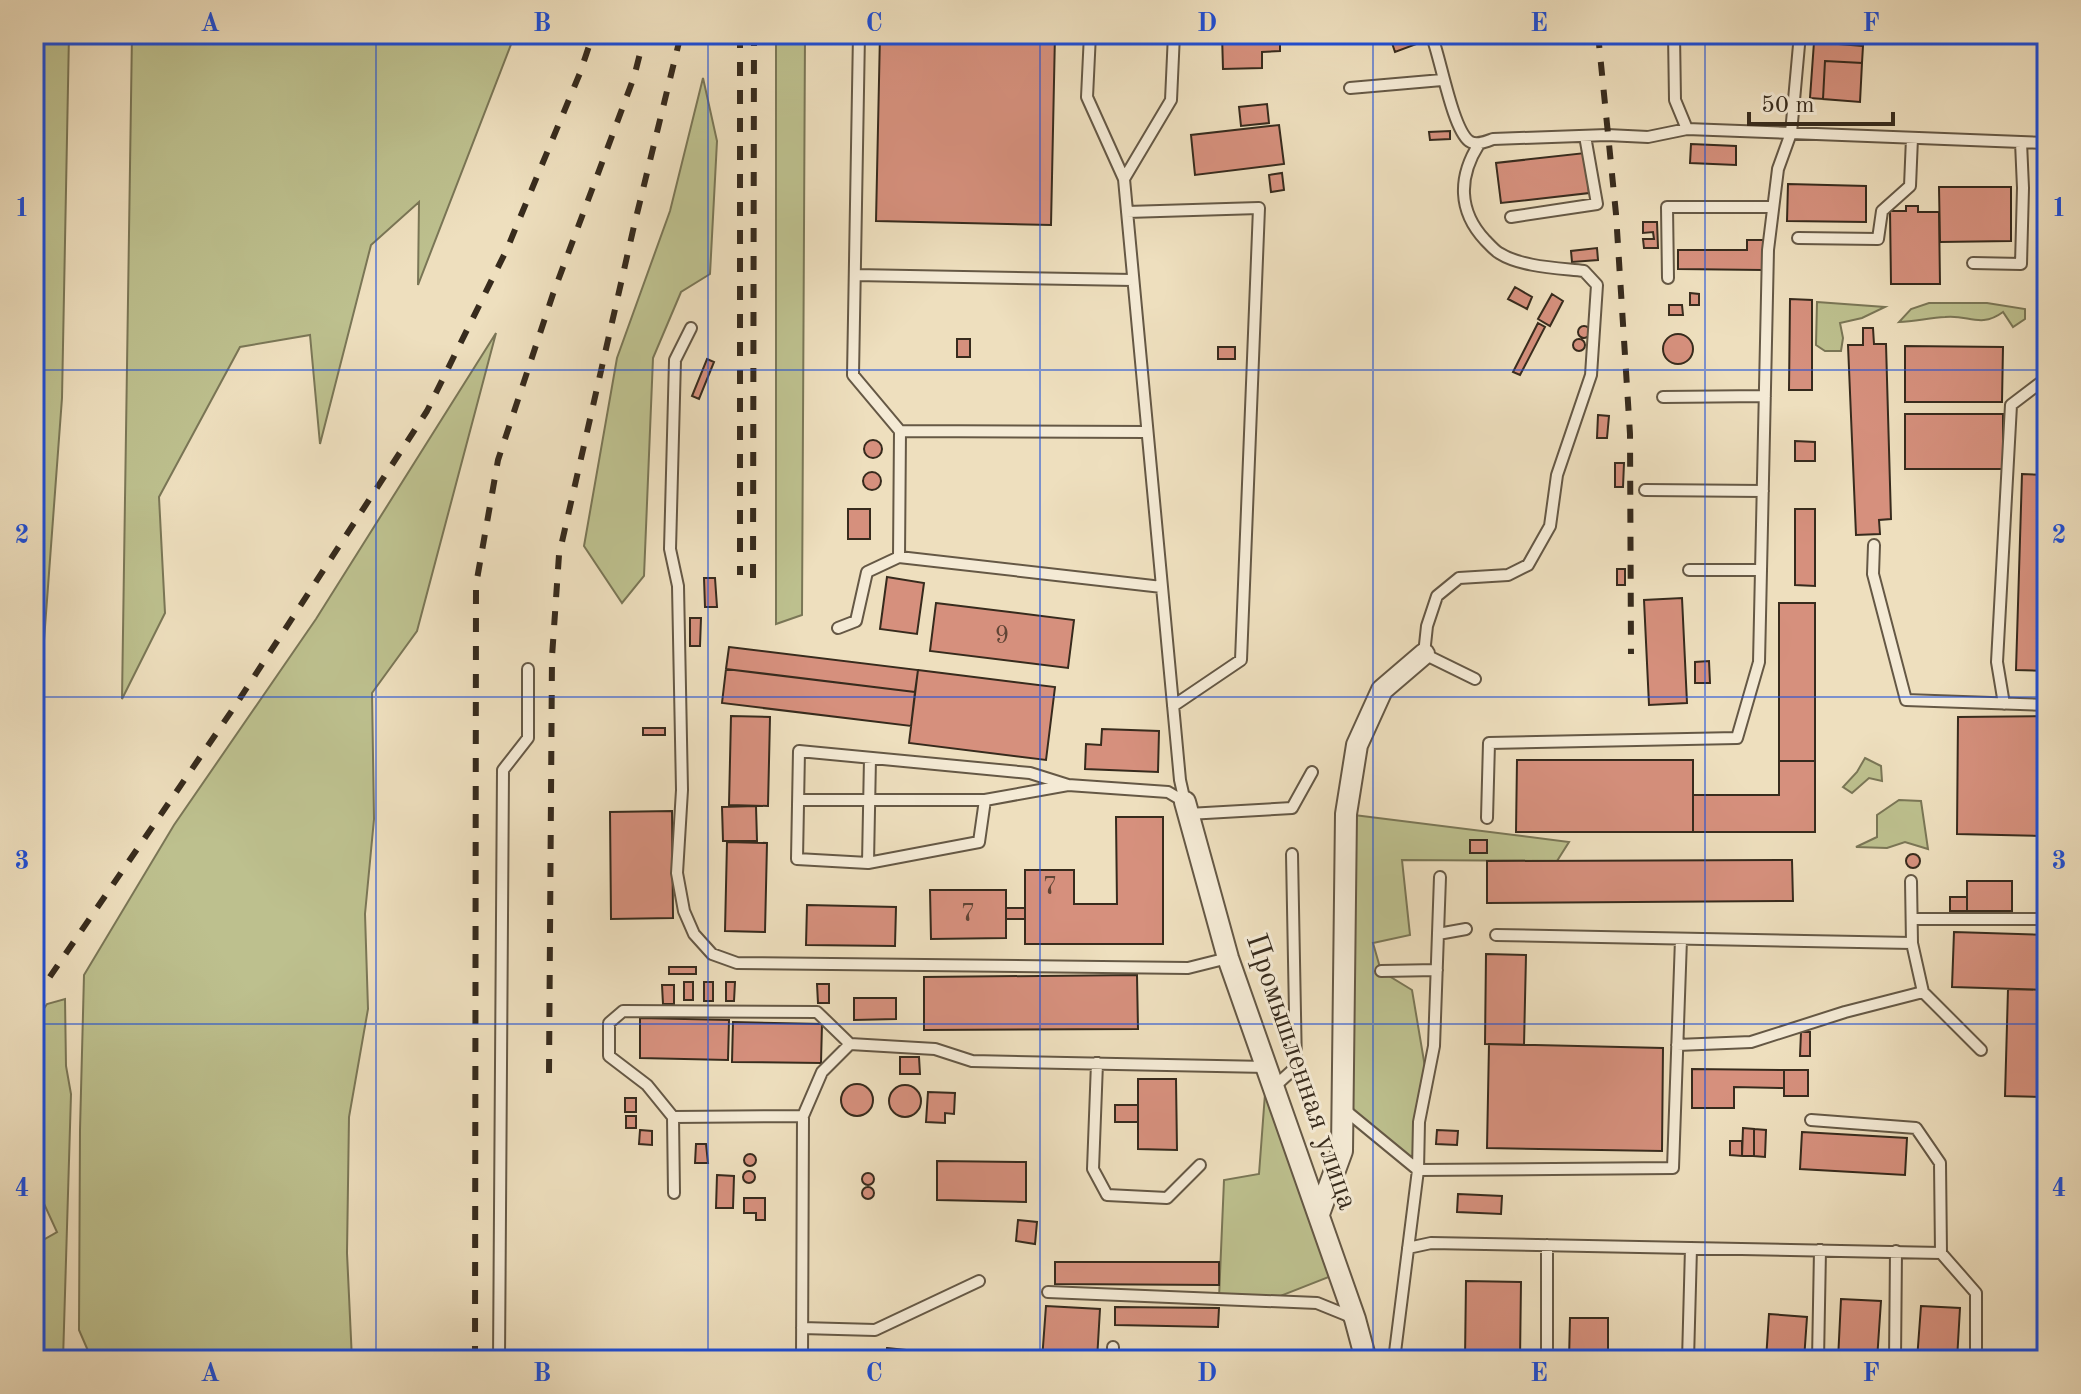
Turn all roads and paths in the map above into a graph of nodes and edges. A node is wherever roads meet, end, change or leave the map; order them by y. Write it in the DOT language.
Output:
graph roads {
  1 [pos="859,34"];
  2 [pos="1090,34"];
  3 [pos="1174,34"];
  4 [pos="1431,34"];
  5 [pos="1674,34"];
  6 [pos="1800,34"];
  7 [pos="1442,80"];
  8 [pos="1350,88"];
  9 [pos="1687,129"];
  10 [pos="1791,133"];
  11 [pos="1585,136"];
  12 [pos="1912,138"];
  13 [pos="2021,142"];
  14 [pos="2047,143"];
  15 [pos="1479,144"];
  16 [pos="1124,179"];
  17 [pos="1773,207"];
  18 [pos="1127,212"];
  19 [pos="1511,217"];
  20 [pos="1798,238"];
  21 [pos="1973,263"];
  22 [pos="855,275"];
  23 [pos="1668,278"];
  24 [pos="1133,280"];
  25 [pos="691,328"];
  26 [pos="2047,381"];
  27 [pos="1765,396"];
  28 [pos="1663,397"];
  29 [pos="900,431"];
  30 [pos="1147,432"];
  31 [pos="1645,490"];
  32 [pos="1763,491"];
  33 [pos="1874,545"];
  34 [pos="899,557"];
  35 [pos="1689,570"];
  36 [pos="1761,570"];
  37 [pos="1162,587"];
  38 [pos="838,628"];
  39 [pos="1424,654"];
  40 [pos="528,669"];
  41 [pos="1475,679"];
  42 [pos="2004,704"];
  43 [pos="2047,705"];
  44 [pos="1173,706"];
  45 [pos="870,758"];
  46 [pos="1312,772"];
  47 [pos="1068,785"];
  48 [pos="799,800"];
  49 [pos="869,800"];
  50 [pos="985,800"];
  51 [pos="1186,808"];
  52 [pos="1487,818"];
  53 [pos="1292,854"];
  54 [pos="868,863"];
  55 [pos="1440,877"];
  56 [pos="1911,881"];
  57 [pos="1912,919"];
  58 [pos="2036,919"];
  59 [pos="1466,929"];
  60 [pos="1438,934"];
  61 [pos="1496,935"];
  62 [pos="1681,939"];
  63 [pos="1912,943"];
  64 [pos="1228,958"];
  65 [pos="1437,970"];
  66 [pos="1381,971"];
  67 [pos="1923,992"];
  68 [pos="850,1044"];
  69 [pos="1677,1045"];
  70 [pos="1981,1050"];
  71 [pos="1097,1063"];
  72 [pos="1267,1067"];
  73 [pos="1274,1087"];
  74 [pos="1343,1109"];
  75 [pos="803,1116"];
  76 [pos="673,1117"];
  77 [pos="1811,1120"];
  78 [pos="1200,1165"];
  79 [pos="1418,1170"];
  80 [pos="674,1193"];
  81 [pos="1319,1214"];
  82 [pos="1547,1245"];
  83 [pos="1408,1248"];
  84 [pos="1691,1248"];
  85 [pos="1820,1250"];
  86 [pos="1896,1251"];
  87 [pos="1941,1253"];
  88 [pos="979,1281"];
  89 [pos="1048,1292"];
  90 [pos="1355,1319"];
  91 [pos="802,1328"];
  92 [pos="1113,1347"];
  93 [pos="499,1360"];
  94 [pos="802,1360"];
  95 [pos="1113,1360"];
  96 [pos="1366,1360"];
  97 [pos="1394,1360"];
  98 [pos="1547,1360"];
  99 [pos="1688,1360"];
  100 [pos="1818,1360"];
  101 [pos="1895,1360"];
  102 [pos="1976,1360"];
  1 -- 22 [label="lane"];
  2 -- 16 [label="lane"];
  3 -- 16 [label="lane"];
  4 -- 7 [label="lane"];
  5 -- 9 [label="lane"];
  6 -- 10 [label="lane"];
  7 -- 8 [label="lane"];
  7 -- 15 [label="lane"];
  9 -- 10 [label="lane"];
  9 -- 11 [label="lane"];
  10 -- 12 [label="lane"];
  10 -- 17 [label="lane"];
  11 -- 15 [label="lane"];
  11 -- 19 [label="lane"];
  12 -- 13 [label="lane"];
  12 -- 20 [label="lane"];
  13 -- 14 [label="lane"];
  13 -- 21 [label="lane"];
  15 -- 39 [label="lane"];
  16 -- 18 [label="lane"];
  17 -- 23 [label="lane"];
  17 -- 27 [label="lane"];
  18 -- 24 [label="lane"];
  18 -- 44 [label="lane"];
  22 -- 24 [label="lane"];
  22 -- 29 [label="lane"];
  24 -- 30 [label="lane"];
  25 -- 64 [label="lane"];
  26 -- 42 [label="lane"];
  27 -- 28 [label="lane"];
  27 -- 32 [label="lane"];
  29 -- 30 [label="lane"];
  29 -- 34 [label="lane"];
  30 -- 37 [label="lane"];
  31 -- 32 [label="lane"];
  32 -- 36 [label="lane"];
  33 -- 42 [label="lane"];
  34 -- 37 [label="lane"];
  34 -- 38 [label="lane"];
  35 -- 36 [label="lane"];
  36 -- 52 [label="lane"];
  37 -- 44 [label="lane"];
  39 -- 41 [label="lane"];
  39 -- 74 [label="street"];
  40 -- 93 [label="lane"];
  42 -- 43 [label="lane"];
  44 -- 51 [label="lane"];
  45 -- 47 [label="lane"];
  45 -- 48 [label="lane"];
  45 -- 49 [label="lane"];
  46 -- 51 [label="lane"];
  47 -- 50 [label="lane"];
  47 -- 51 [label="lane"];
  48 -- 49 [label="lane"];
  48 -- 54 [label="lane"];
  49 -- 50 [label="lane"];
  49 -- 54 [label="lane"];
  50 -- 54 [label="lane"];
  51 -- 64 [label="street, Промышленная улица"];
  53 -- 73 [label="lane"];
  55 -- 60 [label="lane"];
  56 -- 57 [label="lane"];
  57 -- 58 [label="lane"];
  57 -- 63 [label="lane"];
  59 -- 60 [label="lane"];
  60 -- 65 [label="lane"];
  61 -- 62 [label="lane"];
  62 -- 63 [label="lane"];
  62 -- 69 [label="lane"];
  63 -- 67 [label="lane"];
  64 -- 72 [label="street, Промышленная улица"];
  65 -- 66 [label="lane"];
  65 -- 79 [label="lane"];
  67 -- 69 [label="lane"];
  67 -- 70 [label="lane"];
  68 -- 71 [label="lane"];
  68 -- 75 [label="lane"];
  68 -- 76 [label="lane"];
  69 -- 79 [label="lane"];
  71 -- 72 [label="lane"];
  71 -- 78 [label="lane"];
  72 -- 73 [label="street, Промышленная улица"];
  73 -- 81 [label="street, Промышленная улица"];
  74 -- 79 [label="lane"];
  74 -- 81 [label="street"];
  75 -- 76 [label="lane"];
  75 -- 91 [label="lane"];
  76 -- 80 [label="lane"];
  77 -- 87 [label="lane"];
  79 -- 83 [label="lane"];
  81 -- 90 [label="street, Промышленная улица"];
  82 -- 83 [label="lane"];
  82 -- 84 [label="lane"];
  82 -- 98 [label="lane"];
  83 -- 97 [label="lane"];
  84 -- 85 [label="lane"];
  84 -- 99 [label="lane"];
  85 -- 86 [label="lane"];
  85 -- 100 [label="lane"];
  86 -- 87 [label="lane"];
  86 -- 101 [label="lane"];
  87 -- 102 [label="lane"];
  88 -- 91 [label="lane"];
  89 -- 90 [label="lane"];
  90 -- 96 [label="street, Промышленная улица"];
  91 -- 94 [label="lane"];
  92 -- 95 [label="lane"];
}
